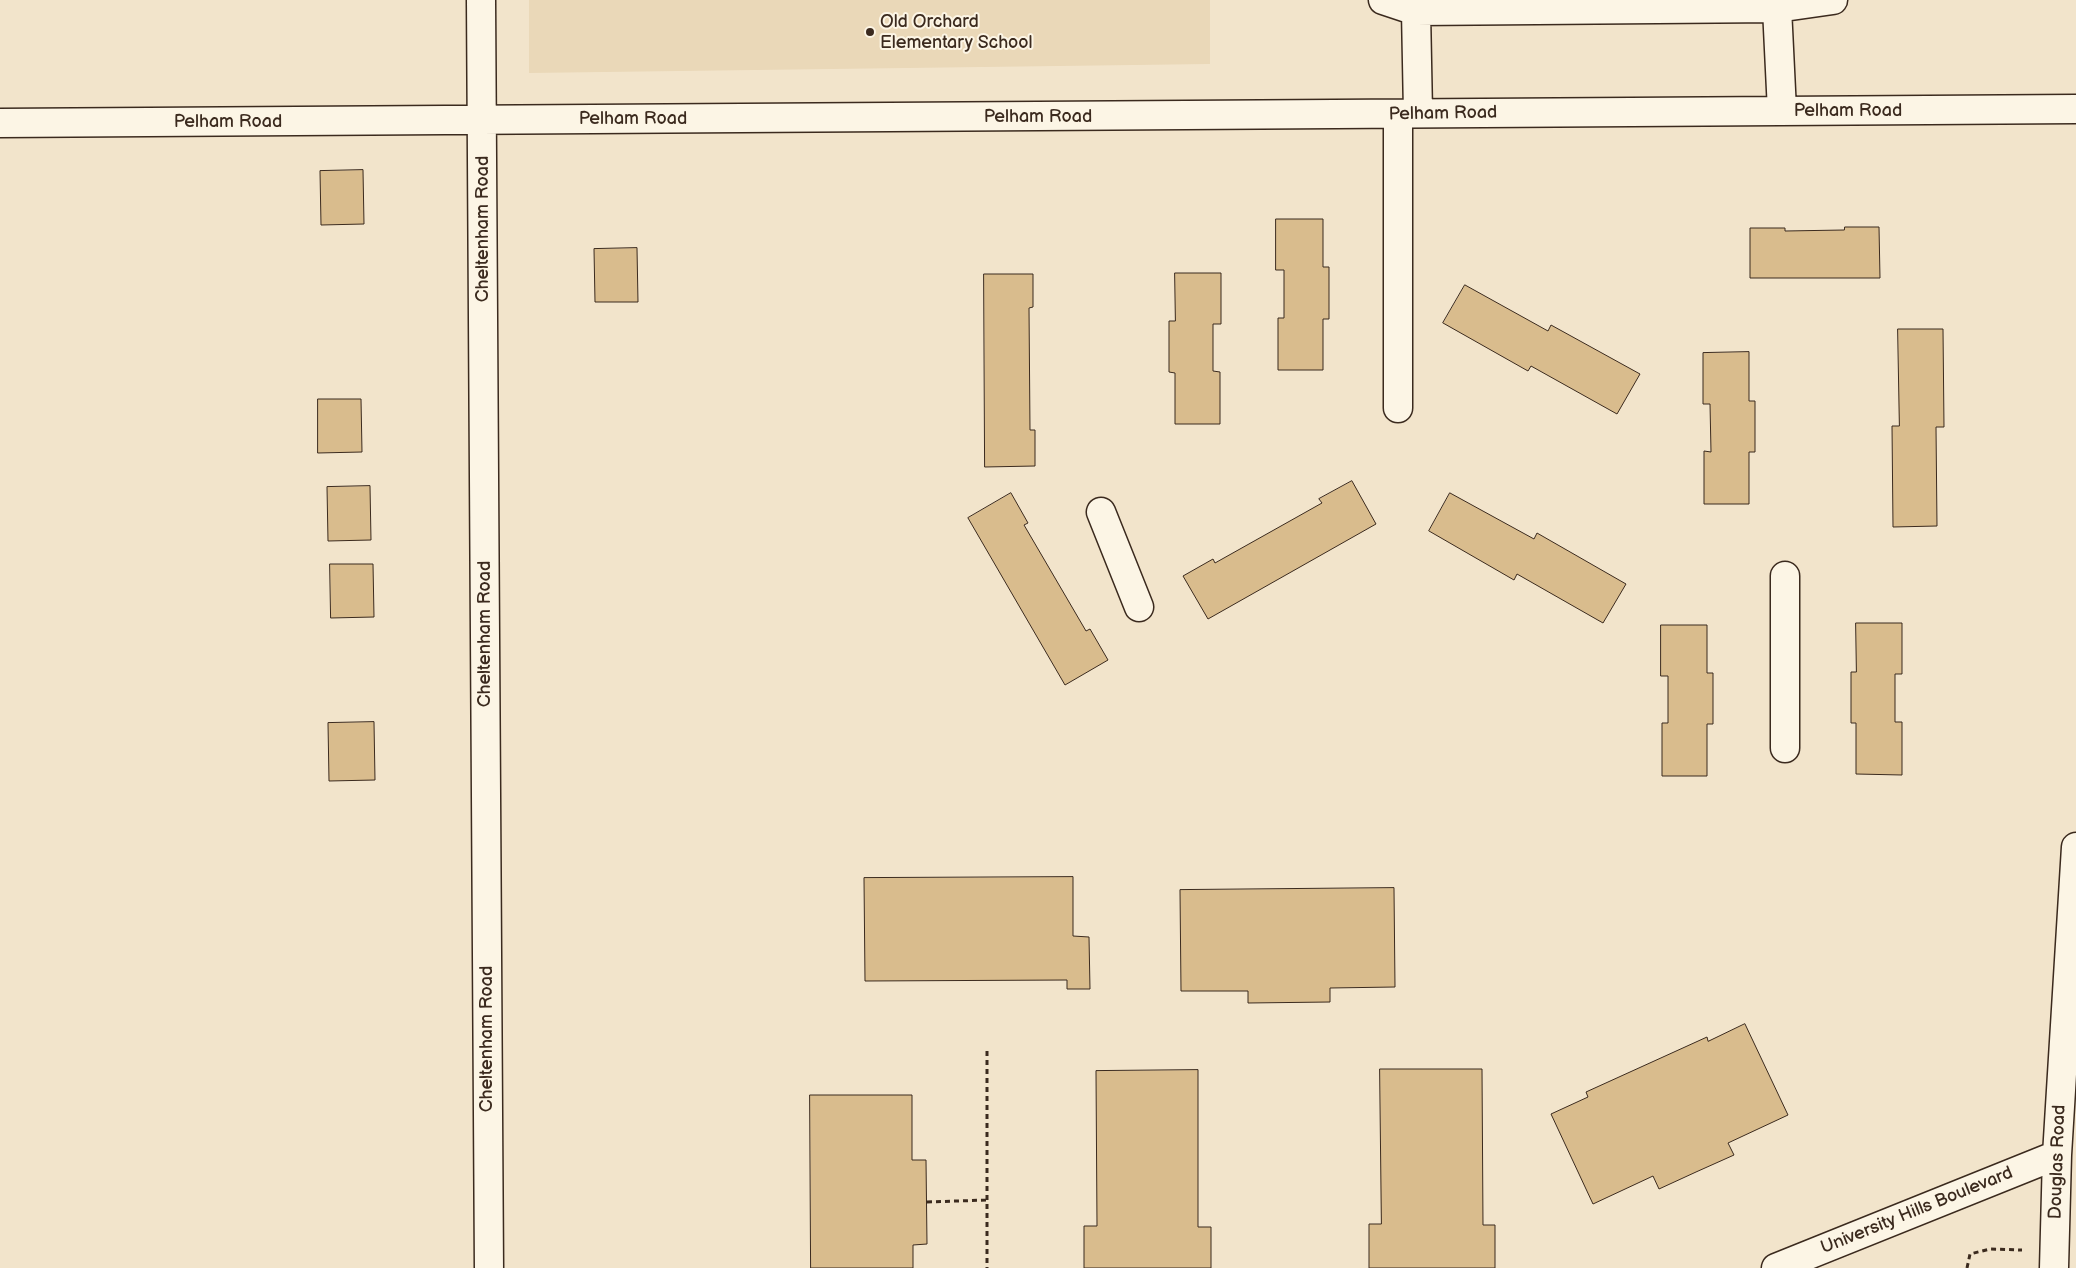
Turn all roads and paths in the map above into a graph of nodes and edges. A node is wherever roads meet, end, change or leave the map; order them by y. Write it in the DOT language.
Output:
graph roads {
  1 [pos="482,0"];
  2 [pos="1383,0"];
  3 [pos="1833,0"];
  4 [pos="1777,8"];
  5 [pos="1416,11"];
  6 [pos="2076,109"];
  7 [pos="1782,111"];
  8 [pos="1408,114"];
  9 [pos="482,120"];
  10 [pos="0,123"];
  11 [pos="1398,408"];
  12 [pos="1101,512"];
  13 [pos="1785,576"];
  14 [pos="1139,608"];
  15 [pos="1784,748"];
  16 [pos="2076,847"];
  17 [pos="987,1051"];
  18 [pos="2057,1155"];
  19 [pos="987,1200"];
  20 [pos="926,1202"];
  21 [pos="1990,1249"];
  22 [pos="489,1268"];
  23 [pos="988,1268"];
  24 [pos="1776,1268"];
  25 [pos="1968,1268"];
  26 [pos="2054,1268"];
  1 -- 9 [label="street, Cheltenham Road"];
  2 -- 5 [label="street"];
  3 -- 4 [label="street"];
  4 -- 5 [label="street"];
  4 -- 7 [label="street"];
  5 -- 8 [label="street"];
  6 -- 7 [label="street, Pelham Road"];
  7 -- 8 [label="street, Pelham Road"];
  8 -- 9 [label="street, Pelham Road"];
  8 -- 11 [label="street"];
  9 -- 10 [label="street, Pelham Road"];
  9 -- 22 [label="street, Cheltenham Road"];
  12 -- 14 [label="street"];
  13 -- 15 [label="street"];
  16 -- 18 [label="street, Douglas Road"];
  17 -- 19 [label="path"];
  18 -- 24 [label="street, University Hills Boulevard"];
  18 -- 26 [label="street, Douglas Road"];
  19 -- 20 [label="path"];
  19 -- 23 [label="path"];
  21 -- 25 [label="path"];
}
